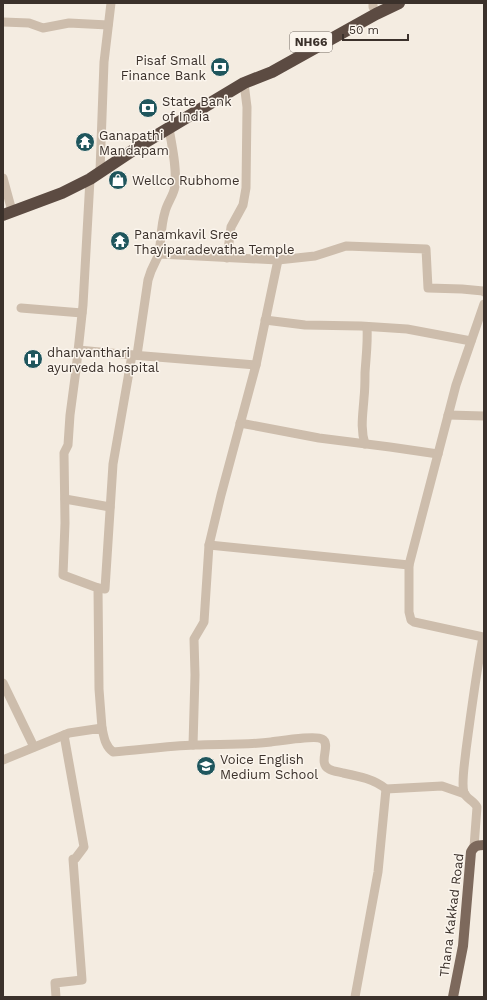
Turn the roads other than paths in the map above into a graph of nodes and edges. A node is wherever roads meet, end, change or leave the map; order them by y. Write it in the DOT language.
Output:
graph roads {
  1 [pos="110,3"];
  2 [pos="399,3"];
  3 [pos="375,7"];
  4 [pos="3,22"];
  5 [pos="108,25"];
  6 [pos="247,82"];
  7 [pos="169,128"];
  8 [pos="100,171"];
  9 [pos="3,178"];
  10 [pos="90,179"];
  11 [pos="7,213"];
  12 [pos="159,254"];
  13 [pos="227,258"];
  14 [pos="278,260"];
  15 [pos="484,292"];
  16 [pos="484,304"];
  17 [pos="21,308"];
  18 [pos="82,313"];
  19 [pos="265,320"];
  20 [pos="367,327"];
  21 [pos="471,341"];
  22 [pos="78,350"];
  23 [pos="134,355"];
  24 [pos="256,365"];
  25 [pos="448,415"];
  26 [pos="484,416"];
  27 [pos="240,423"];
  28 [pos="365,444"];
  29 [pos="438,454"];
  30 [pos="64,499"];
  31 [pos="110,507"];
  32 [pos="209,545"];
  33 [pos="409,566"];
  34 [pos="98,588"];
  35 [pos="483,637"];
  36 [pos="3,683"];
  37 [pos="102,728"];
  38 [pos="64,735"];
  39 [pos="193,745"];
  40 [pos="34,747"];
  41 [pos="3,760"];
  42 [pos="386,789"];
  43 [pos="464,794"];
  44 [pos="479,846"];
  45 [pos="56,997"];
  46 [pos="355,997"];
  47 [pos="453,997"];
  1 -- 5 [label="street"];
  2 -- 3 [label="highway, NH66"];
  3 -- 6 [label="highway, NH66"];
  4 -- 5 [label="street"];
  5 -- 8 [label="street"];
  6 -- 7 [label="highway, NH66"];
  6 -- 13 [label="street"];
  7 -- 8 [label="highway, NH66"];
  7 -- 12 [label="street"];
  8 -- 10 [label="highway, NH66"];
  9 -- 11 [label="street"];
  10 -- 11 [label="highway, NH66"];
  10 -- 18 [label="street"];
  12 -- 13 [label="street"];
  12 -- 23 [label="street"];
  13 -- 14 [label="street"];
  14 -- 15 [label="street"];
  14 -- 19 [label="street"];
  16 -- 21 [label="street"];
  17 -- 18 [label="street"];
  18 -- 22 [label="street"];
  19 -- 20 [label="street"];
  19 -- 24 [label="street"];
  20 -- 21 [label="street"];
  20 -- 28 [label="street"];
  21 -- 25 [label="street"];
  22 -- 23 [label="street"];
  22 -- 30 [label="street"];
  23 -- 24 [label="street"];
  23 -- 31 [label="street"];
  24 -- 27 [label="street"];
  25 -- 26 [label="street"];
  25 -- 29 [label="street"];
  27 -- 28 [label="street"];
  27 -- 32 [label="street"];
  28 -- 29 [label="street"];
  29 -- 33 [label="street"];
  30 -- 31 [label="street"];
  30 -- 34 [label="street"];
  31 -- 34 [label="street"];
  32 -- 33 [label="street"];
  32 -- 39 [label="street"];
  33 -- 35 [label="street"];
  34 -- 37 [label="street"];
  35 -- 43 [label="street"];
  36 -- 40 [label="street"];
  37 -- 38 [label="street"];
  37 -- 39 [label="street"];
  38 -- 40 [label="street"];
  38 -- 45 [label="street"];
  39 -- 42 [label="street"];
  40 -- 41 [label="street"];
  42 -- 43 [label="street"];
  42 -- 46 [label="street"];
  43 -- 44 [label="street"];
  44 -- 47 [label="main road, Thana Kakkad Road"];
}
